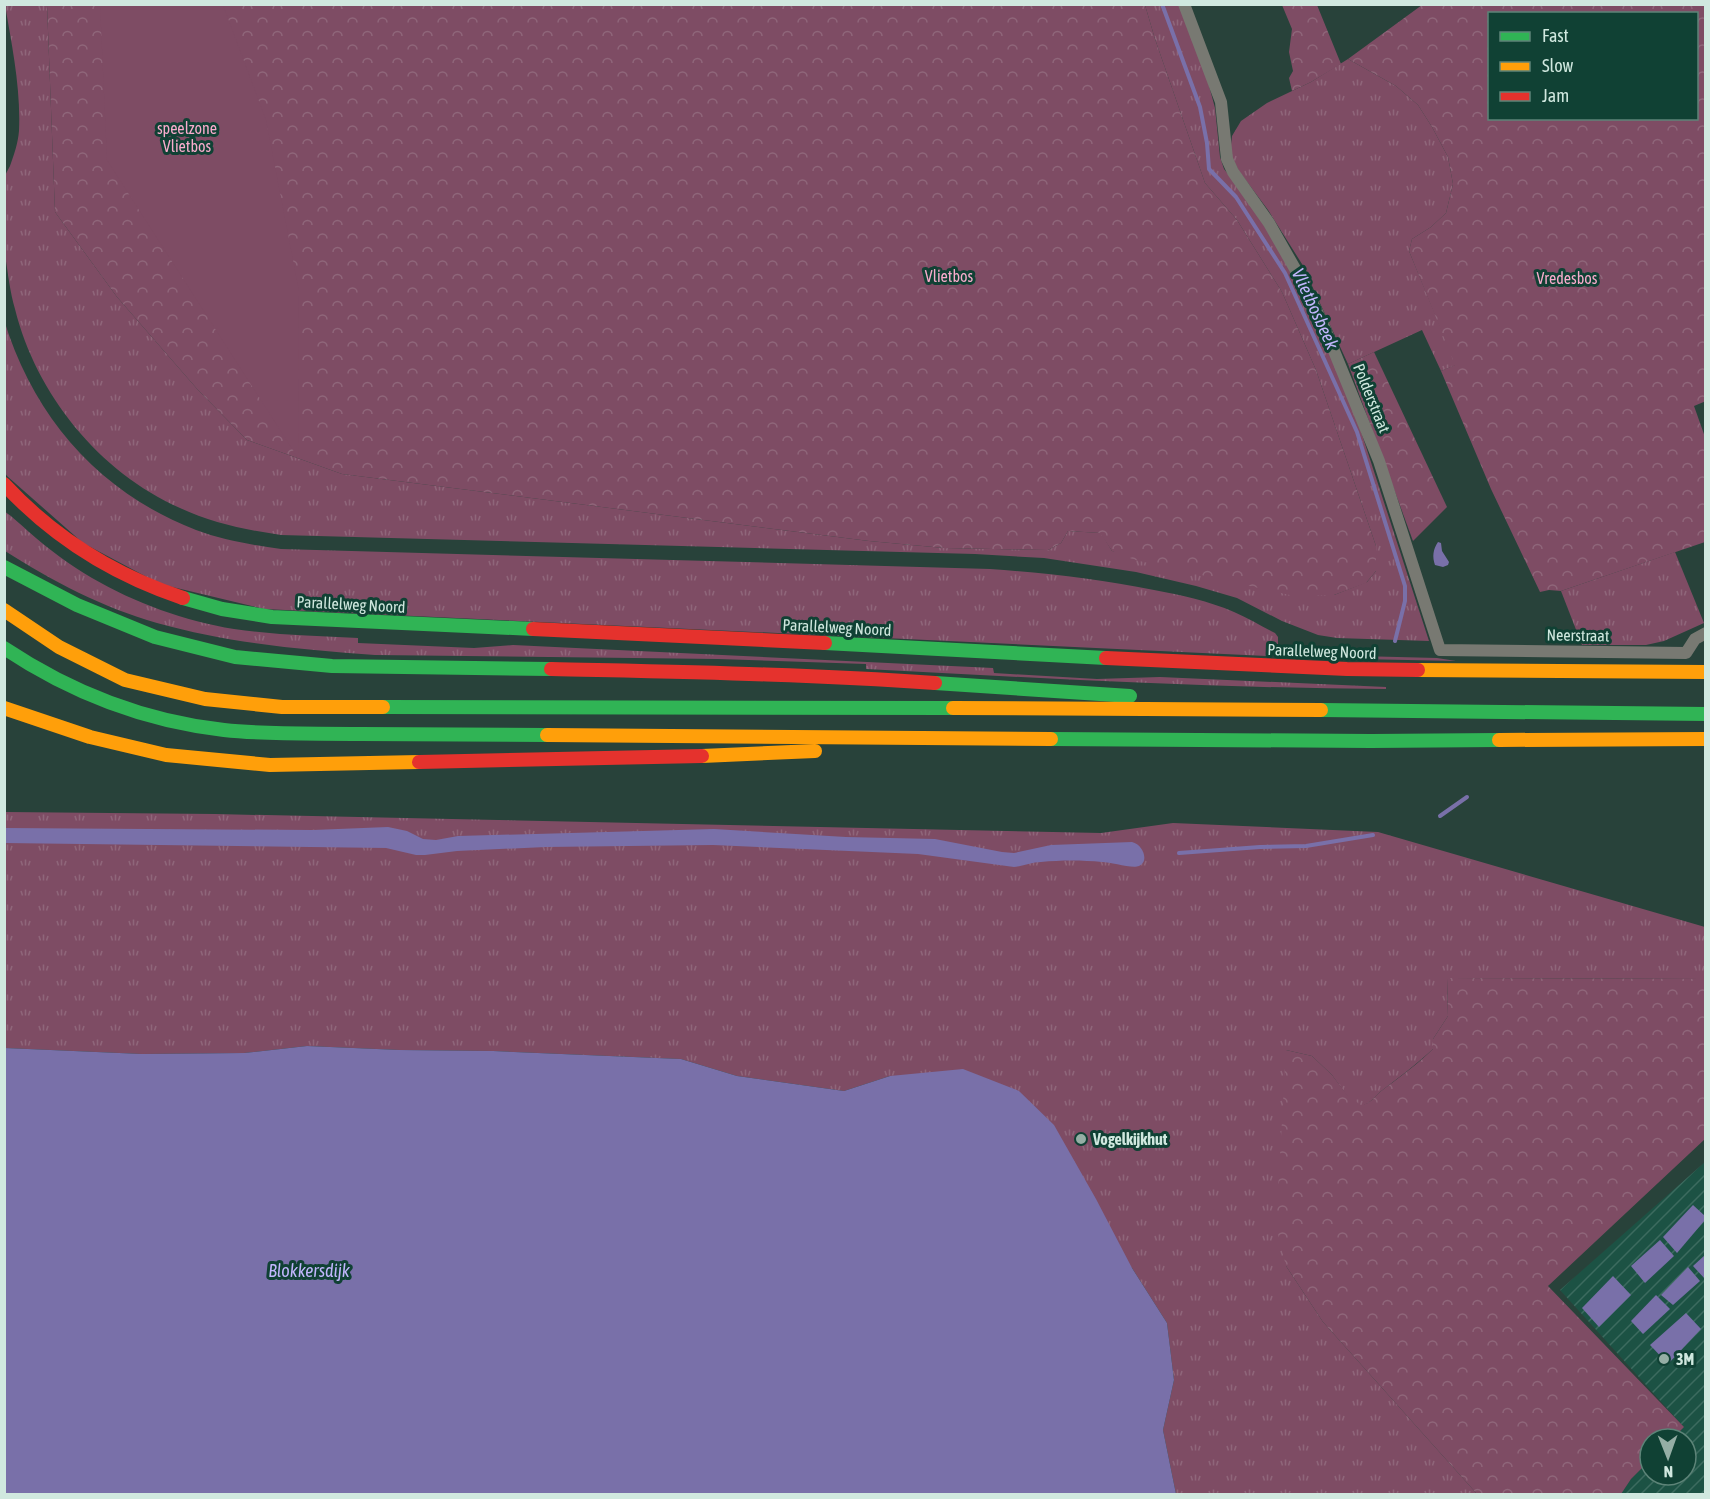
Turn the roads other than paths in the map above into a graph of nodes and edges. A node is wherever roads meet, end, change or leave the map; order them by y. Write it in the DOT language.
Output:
graph roads {
  1 [pos="1184,4"];
  2 [pos="4,484"];
  3 [pos="4,502"];
  4 [pos="7,568"];
  5 [pos="4,610"];
  6 [pos="1706,633"];
  7 [pos="4,648"];
  8 [pos="1440,650"];
  9 [pos="1706,672"];
  10 [pos="1706,684"];
  11 [pos="4,708"];
  12 [pos="1259,709"];
  13 [pos="1706,714"];
  14 [pos="960,738"];
  15 [pos="1706,739"];
  1 -- 8 [label="street, Polderstraat"];
  2 -- 9 [label="highway, Parallelweg Noord"];
  3 -- 10 [label="highway, Parallelweg Noord"];
  4 -- 12 [label="highway"];
  5 -- 12 [label="highway"];
  6 -- 8 [label="street, Neerstraat"];
  7 -- 14 [label="highway"];
  11 -- 14 [label="highway"];
  12 -- 13 [label="highway"];
  14 -- 15 [label="highway"];
}
